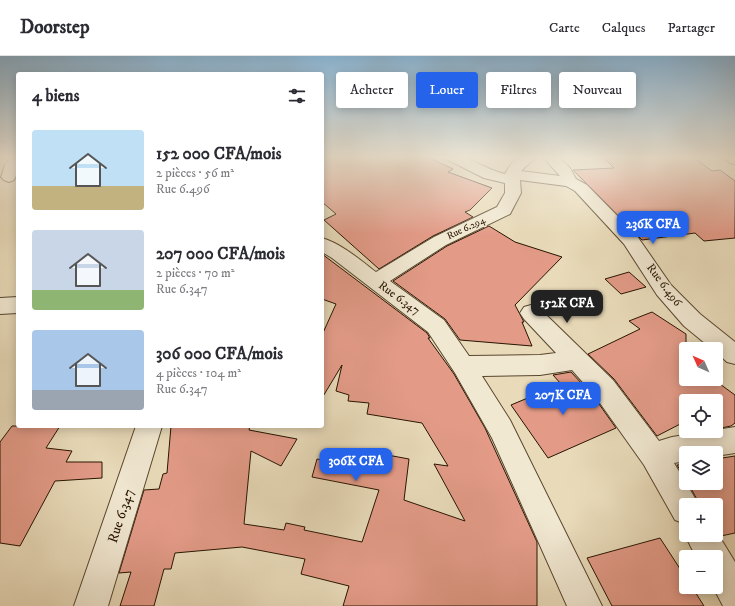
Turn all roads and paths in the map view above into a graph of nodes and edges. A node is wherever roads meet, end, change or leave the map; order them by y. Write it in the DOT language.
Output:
graph roads {
  1 [pos="512,183"];
  2 [pos="571,183"];
  3 [pos="324,245"];
  4 [pos="376,281"];
  5 [pos="16,305"];
  6 [pos="0,306"];
  7 [pos="531,313"];
  8 [pos="735,355"];
  9 [pos="578,360"];
  10 [pos="463,366"];
  11 [pos="148,428"];
  12 [pos="735,440"];
  13 [pos="654,456"];
  14 [pos="679,498"];
  15 [pos="723,573"];
  16 [pos="735,594"];
  17 [pos="91,606"];
  18 [pos="585,606"];
  1 -- 4 [label="street, Rue 6.294"];
  2 -- 8 [label="street, Rue 6.496"];
  3 -- 4 [label="street, Rue 6.347"];
  4 -- 10 [label="street, Rue 6.347"];
  5 -- 6 [label="street"];
  7 -- 9 [label="street"];
  9 -- 10 [label="street"];
  9 -- 13 [label="street"];
  10 -- 18 [label="street, Rue 6.347"];
  11 -- 17 [label="street, Rue 6.347"];
  12 -- 13 [label="street"];
  13 -- 14 [label="street"];
  15 -- 16 [label="street"];
}
